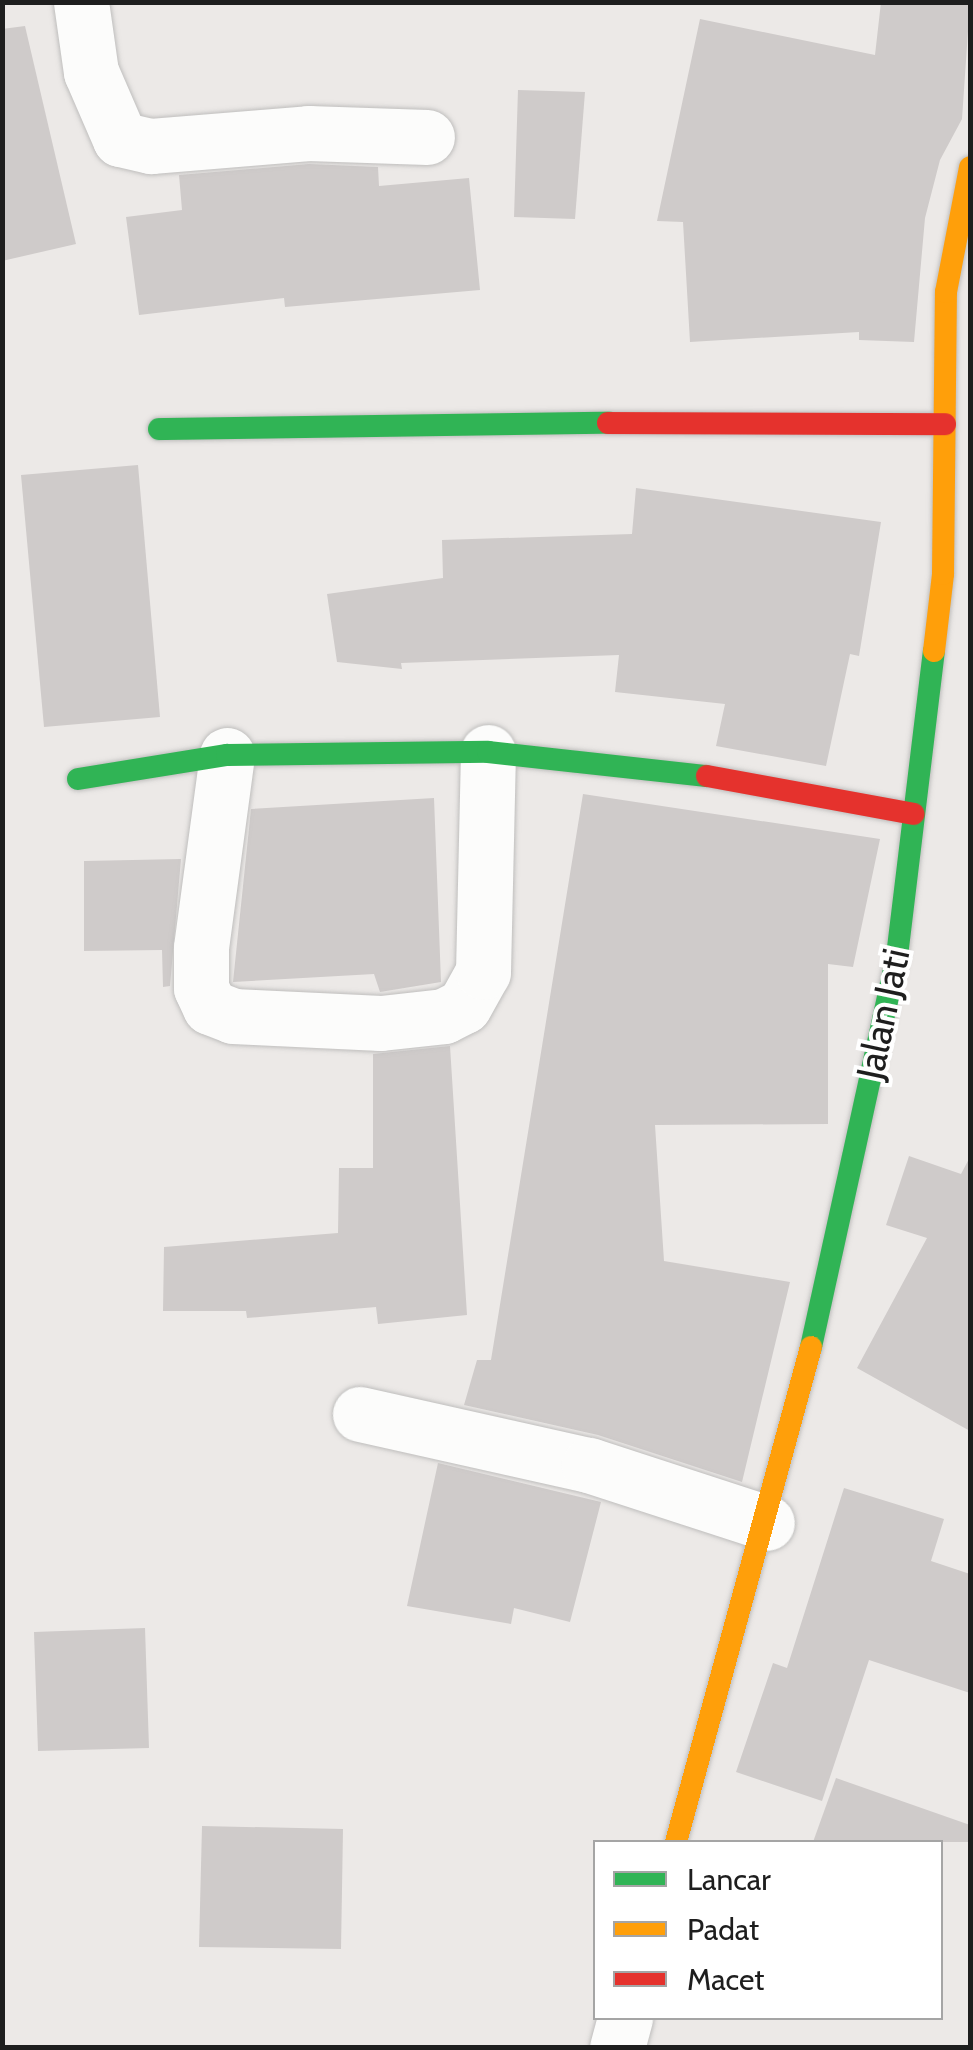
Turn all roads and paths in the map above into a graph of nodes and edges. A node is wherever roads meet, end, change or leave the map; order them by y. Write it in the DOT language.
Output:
graph roads {
  1 [pos="81,2"];
  2 [pos="427,136"];
  3 [pos="970,167"];
  4 [pos="958,292"];
  5 [pos="945,424"];
  6 [pos="159,428"];
  7 [pos="488,752"];
  8 [pos="227,754"];
  9 [pos="78,779"];
  10 [pos="914,814"];
  11 [pos="360,1414"];
  12 [pos="767,1522"];
  13 [pos="677,1840"];
  14 [pos="624,2020"];
  15 [pos="617,2048"];
  1 -- 2 [label="street"];
  3 -- 4 [label="street, Jalan Jati"];
  4 -- 5 [label="street, Jalan Jati"];
  5 -- 6 [label="street"];
  5 -- 10 [label="street, Jalan Jati"];
  7 -- 8 [label="street"];
  7 -- 8 [label="street"];
  7 -- 10 [label="street"];
  8 -- 9 [label="street"];
  10 -- 12 [label="street, Jalan Jati"];
  11 -- 12 [label="street"];
  12 -- 13 [label="street, Jalan Jati"];
  14 -- 15 [label="street"];
}
